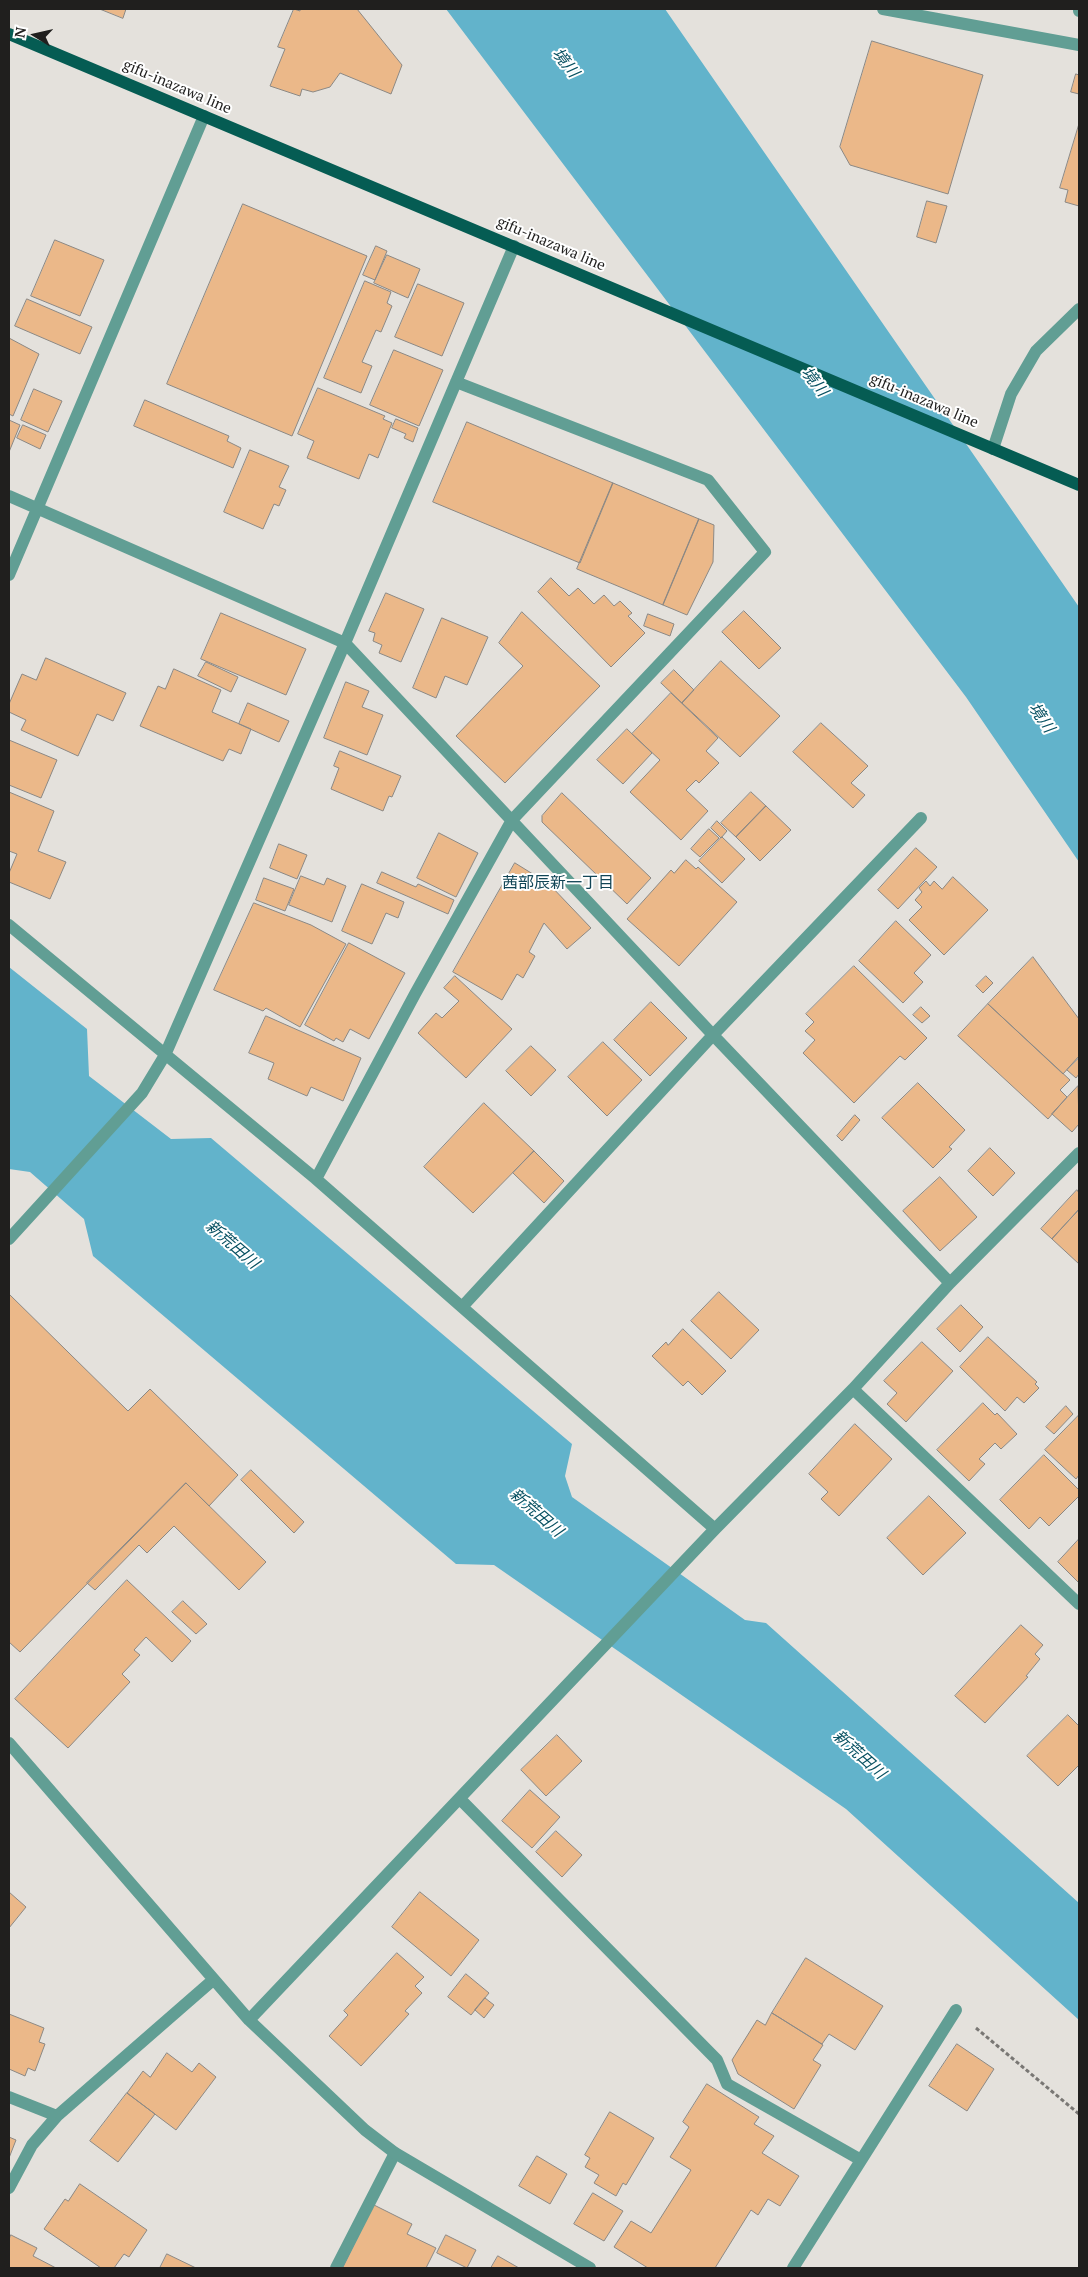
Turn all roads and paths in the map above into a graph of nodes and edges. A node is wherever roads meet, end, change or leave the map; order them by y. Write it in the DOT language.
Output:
graph roads {
  1 [pos="884,9"];
  2 [pos="9,34"];
  3 [pos="1079,45"];
  4 [pos="204,116"];
  5 [pos="514,246"];
  6 [pos="1079,310"];
  7 [pos="456,382"];
  8 [pos="989,446"];
  9 [pos="1079,485"];
  10 [pos="9,496"];
  11 [pos="38,508"];
  12 [pos="9,575"];
  13 [pos="344,643"];
  14 [pos="922,818"];
  15 [pos="512,820"];
  16 [pos="9,925"];
  17 [pos="713,1035"];
  18 [pos="165,1055"];
  19 [pos="1079,1153"];
  20 [pos="316,1179"];
  21 [pos="9,1239"];
  22 [pos="950,1283"];
  23 [pos="462,1307"];
  24 [pos="853,1389"];
  25 [pos="715,1529"];
  26 [pos="1079,1604"];
  27 [pos="9,1743"];
  28 [pos="460,1799"];
  29 [pos="213,1980"];
  30 [pos="956,2010"];
  31 [pos="248,2020"];
  32 [pos="9,2097"];
  33 [pos="1079,2114"];
  34 [pos="57,2116"];
  35 [pos="395,2153"];
  36 [pos="861,2160"];
  37 [pos="9,2188"];
  38 [pos="336,2268"];
  39 [pos="589,2268"];
  40 [pos="793,2268"];
  1 -- 3 [label="street"];
  2 -- 4 [label="main road, gifu-inazawa line"];
  4 -- 5 [label="main road, gifu-inazawa line"];
  4 -- 11 [label="street"];
  5 -- 7 [label="street"];
  5 -- 8 [label="main road, gifu-inazawa line"];
  6 -- 8 [label="street"];
  7 -- 13 [label="street"];
  7 -- 15 [label="street"];
  8 -- 9 [label="main road, gifu-inazawa line"];
  10 -- 11 [label="street"];
  11 -- 12 [label="street"];
  11 -- 13 [label="street"];
  13 -- 15 [label="street"];
  13 -- 18 [label="street"];
  14 -- 17 [label="street"];
  15 -- 17 [label="street"];
  15 -- 20 [label="street"];
  16 -- 18 [label="street"];
  17 -- 22 [label="street"];
  17 -- 23 [label="street"];
  18 -- 20 [label="street"];
  18 -- 21 [label="street"];
  19 -- 22 [label="street"];
  20 -- 23 [label="street"];
  22 -- 24 [label="street"];
  23 -- 25 [label="street"];
  24 -- 25 [label="street"];
  24 -- 26 [label="street"];
  25 -- 28 [label="street"];
  27 -- 29 [label="street"];
  28 -- 31 [label="street"];
  28 -- 36 [label="street"];
  29 -- 31 [label="street"];
  29 -- 34 [label="street"];
  30 -- 33 [label="path"];
  30 -- 36 [label="street"];
  31 -- 35 [label="street"];
  32 -- 34 [label="street"];
  34 -- 37 [label="street"];
  35 -- 38 [label="street"];
  35 -- 39 [label="street"];
  36 -- 40 [label="street"];
}
